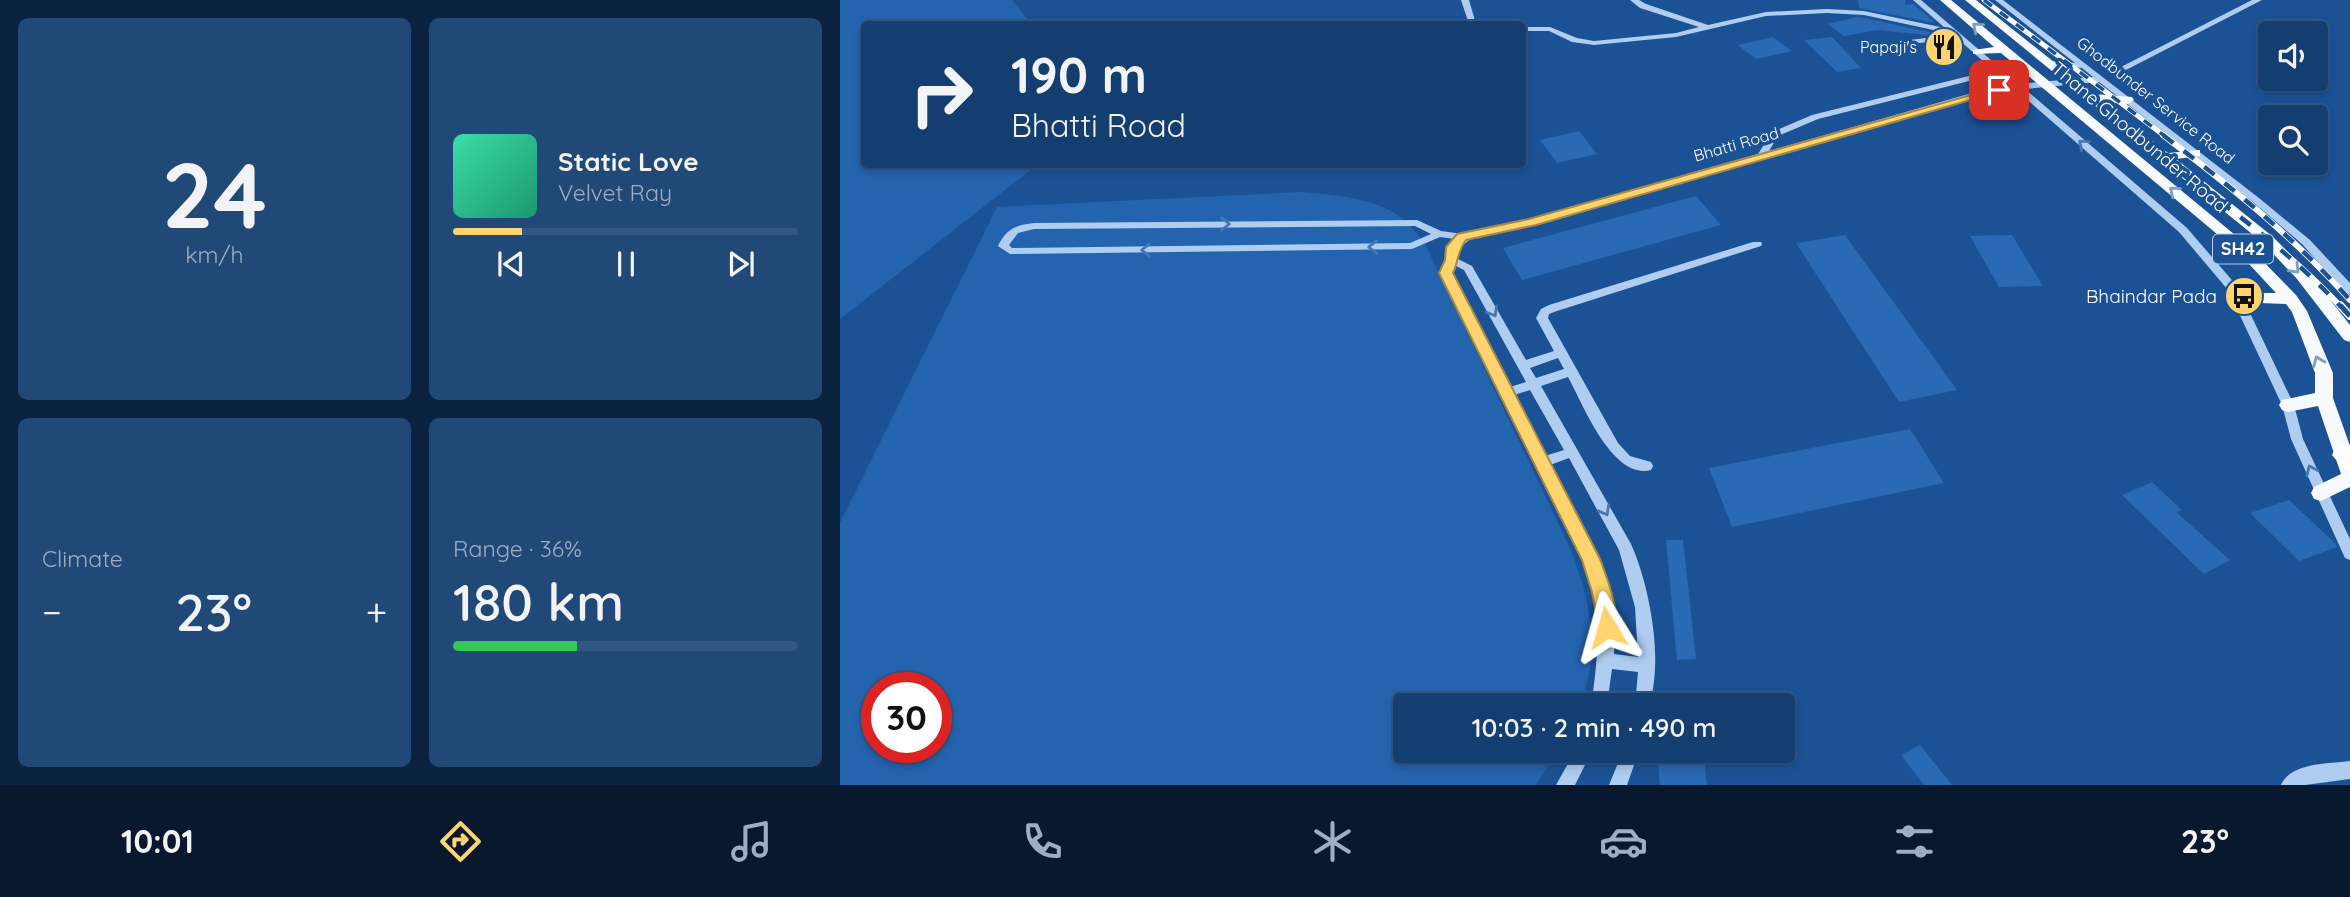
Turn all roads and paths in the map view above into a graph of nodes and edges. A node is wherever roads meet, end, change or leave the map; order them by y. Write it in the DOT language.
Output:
graph roads {
  1 [pos="1465,0"];
  2 [pos="1634,0"];
  3 [pos="1917,0"];
  4 [pos="1944,0"];
  5 [pos="1970,0"];
  6 [pos="1999,0"];
  7 [pos="2258,0"];
  8 [pos="1472,21"];
  9 [pos="1707,28"];
  10 [pos="1526,29"];
  11 [pos="1957,34"];
  12 [pos="1900,43"];
  13 [pos="2003,49"];
  14 [pos="1977,52"];
  15 [pos="2050,63"];
  16 [pos="2084,66"];
  17 [pos="2121,69"];
  18 [pos="1998,71"];
  19 [pos="2101,79"];
  20 [pos="2075,83"];
  21 [pos="2016,87"];
  22 [pos="2053,90"];
  23 [pos="2092,98"];
  24 [pos="2127,100"];
  25 [pos="2194,153"];
  26 [pos="1761,157"];
  27 [pos="2165,157"];
  28 [pos="2139,162"];
  29 [pos="1439,234"];
  30 [pos="1461,237"];
  31 [pos="1757,244"];
  32 [pos="1452,260"];
  33 [pos="2350,290"];
  34 [pos="2239,298"];
  35 [pos="2290,299"];
  36 [pos="2350,336"];
  37 [pos="1561,353"];
  38 [pos="1523,366"];
  39 [pos="1571,371"];
  40 [pos="1533,384"];
  41 [pos="1507,393"];
  42 [pos="2324,398"];
  43 [pos="2288,405"];
  44 [pos="1572,452"];
  45 [pos="1542,462"];
  46 [pos="1646,466"];
  47 [pos="2348,467"];
  48 [pos="2321,493"];
  49 [pos="2350,554"];
  50 [pos="1607,661"];
  51 [pos="1648,666"];
  52 [pos="1601,693"];
  53 [pos="1645,693"];
  54 [pos="1578,763"];
  55 [pos="1626,763"];
  56 [pos="2350,770"];
  57 [pos="1566,785"];
  58 [pos="1618,785"];
  59 [pos="2290,785"];
  1 -- 8 [label="street"];
  2 -- 9 [label="street"];
  3 -- 11 [label="street"];
  13 -- 4 [label="main road, Thane Ghodbunder Road / SH42, one-way"];
  5 -- 15 [label="main road, Thane Ghodbunder Road / SH42"];
  6 -- 16 [label="street, Ghodbunder Service Road"];
  7 -- 17 [label="street"];
  9 -- 10 [label="street"];
  9 -- 11 [label="street"];
  11 -- 12 [label="street"];
  11 -- 14 [label="street"];
  13 -- 14 [label="main road"];
  13 -- 22 [label="main road, Thane Ghodbunder Road / SH42"];
  14 -- 18 [label="street"];
  15 -- 16 [label="street"];
  15 -- 20 [label="main road, Thane Ghodbunder Road / SH42"];
  16 -- 19 [label="street, Ghodbunder Service Road"];
  18 -- 21 [label="street"];
  18 -- 26 [label="street"];
  19 -- 20 [label="street, Bhatti Road"];
  19 -- 24 [label="street, Ghodbunder Service Road"];
  20 -- 22 [label="street, Bhatti Road"];
  20 -- 23 [label="main road, Thane Ghodbunder Road / SH42"];
  21 -- 22 [label="street, Bhatti Road"];
  21 -- 26 [label="street, Bhatti Road"];
  34 -- 21 [label="street, one-way"];
  22 -- 23 [label="main road"];
  22 -- 28 [label="main road, Thane Ghodbunder Road / SH42"];
  23 -- 24 [label="main road"];
  23 -- 27 [label="main road, Thane Ghodbunder Road / SH42"];
  24 -- 25 [label="street, Ghodbunder Service Road"];
  25 -- 27 [label="main road"];
  25 -- 33 [label="street, Ghodbunder Service Road"];
  26 -- 30 [label="street, Bhatti Road"];
  27 -- 28 [label="main road"];
  27 -- 36 [label="main road, Thane Ghodbunder Road / SH42, one-way"];
  35 -- 28 [label="main road, Thane Ghodbunder Road / SH42, one-way"];
  29 -- 29 [label="street, Bhatti Road, one-way"];
  29 -- 30 [label="street, Bhatti Road"];
  30 -- 32 [label="street"];
  31 -- 37 [label="street"];
  32 -- 38 [label="street, one-way"];
  32 -- 41 [label="street"];
  34 -- 35 [label="main road"];
  34 -- 43 [label="street"];
  42 -- 35 [label="main road, Thane Ghodbunder Road / SH42, one-way"];
  37 -- 38 [label="street"];
  37 -- 39 [label="street"];
  38 -- 40 [label="street"];
  39 -- 40 [label="street"];
  39 -- 46 [label="street"];
  40 -- 41 [label="street"];
  40 -- 44 [label="street"];
  41 -- 45 [label="street"];
  42 -- 43 [label="main road"];
  42 -- 47 [label="main road, Thane Ghodbunder Road / SH42"];
  48 -- 43 [label="street, one-way"];
  44 -- 45 [label="street"];
  44 -- 51 [label="street, one-way"];
  45 -- 50 [label="street"];
  47 -- 48 [label="main road"];
  48 -- 49 [label="street"];
  50 -- 51 [label="street"];
  50 -- 52 [label="street"];
  51 -- 53 [label="street"];
  54 -- 57 [label="street"];
  55 -- 58 [label="street"];
  56 -- 59 [label="street"];
}
